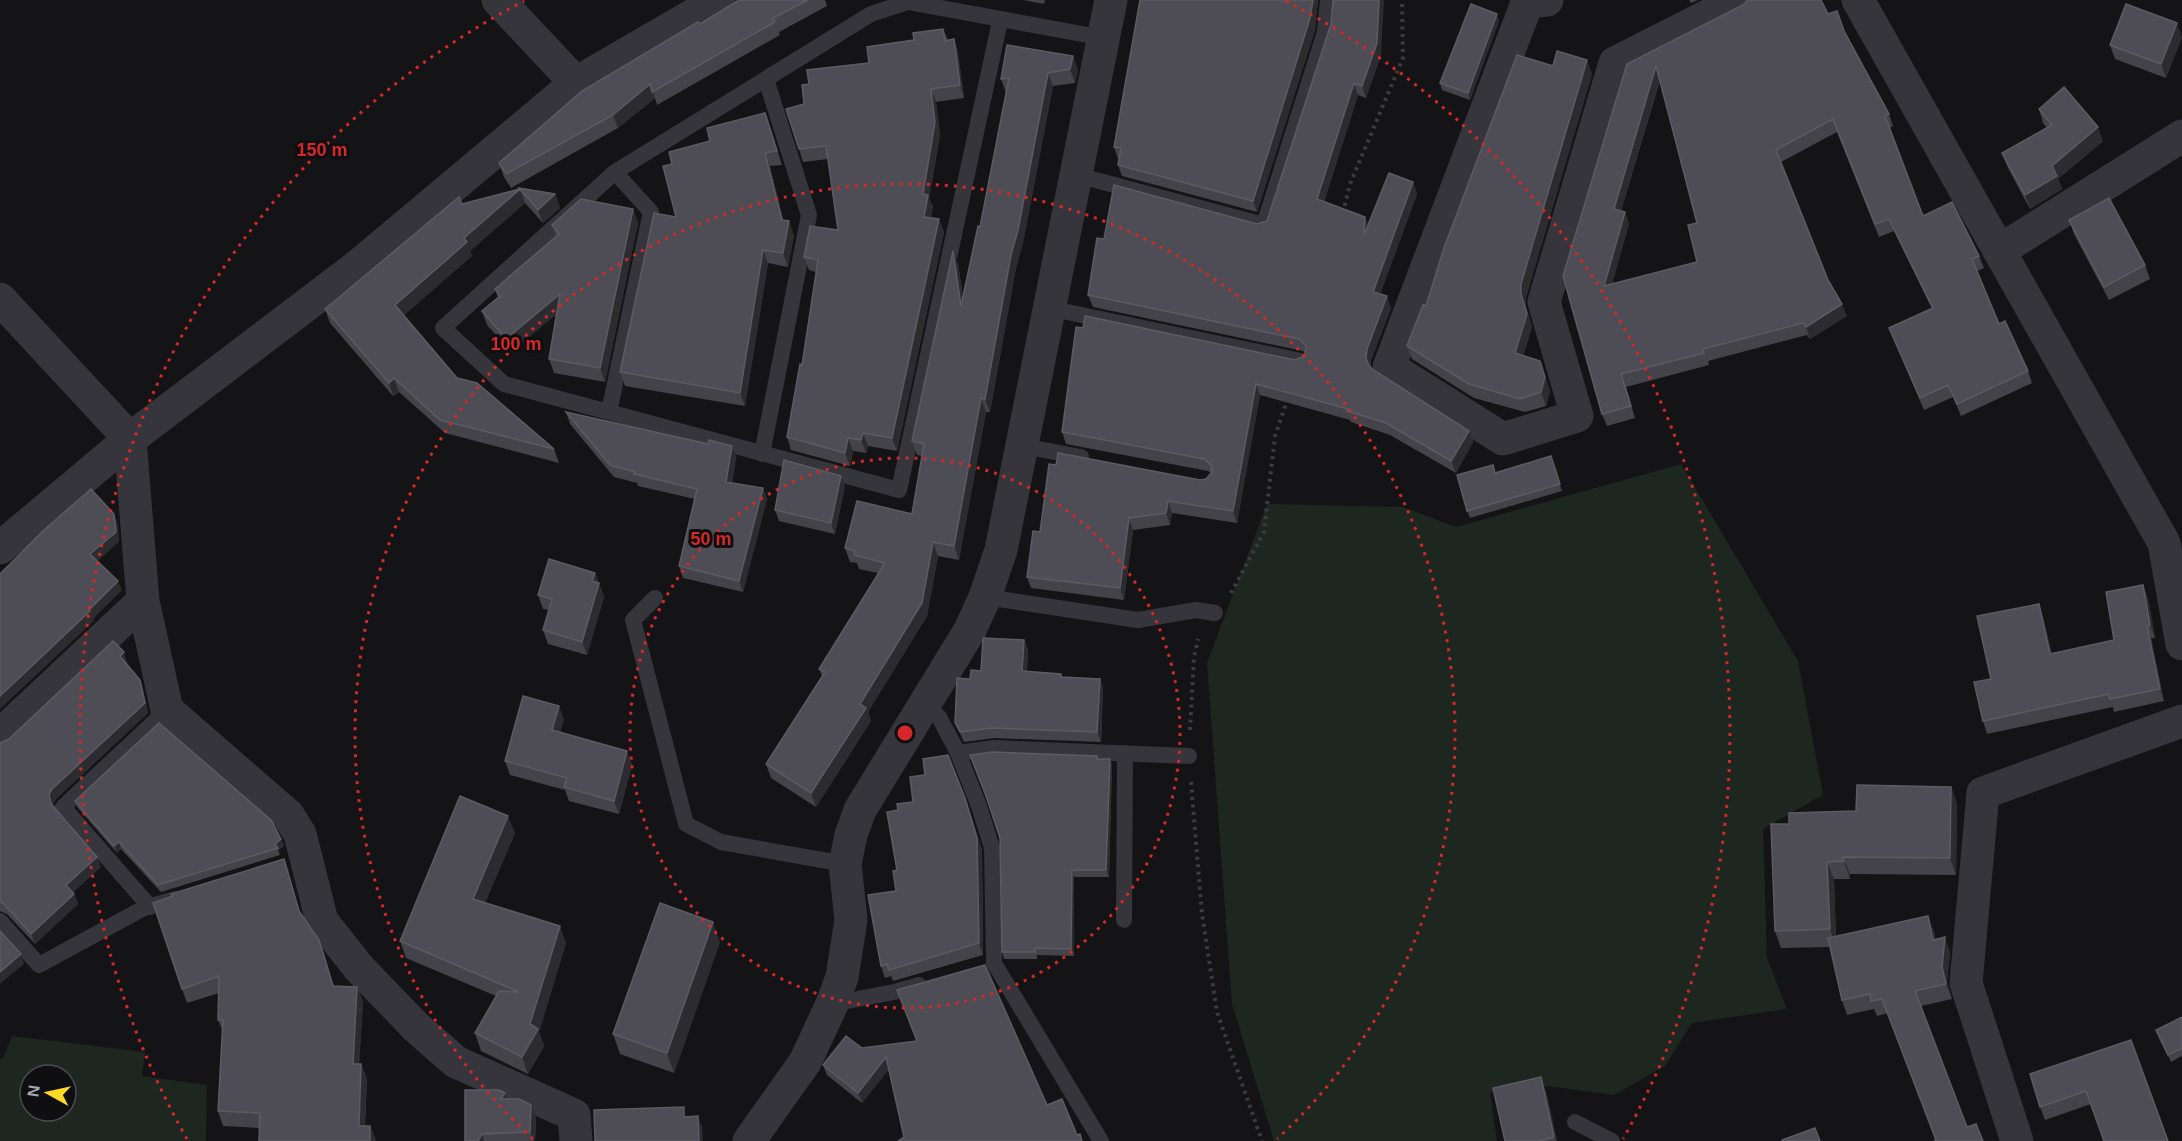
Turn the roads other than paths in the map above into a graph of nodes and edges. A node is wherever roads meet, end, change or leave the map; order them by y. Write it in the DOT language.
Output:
graph roads {
  1 [pos="498,0"];
  2 [pos="719,0"];
  3 [pos="1111,0"];
  4 [pos="1328,0"];
  5 [pos="1547,0"];
  6 [pos="1739,0"];
  7 [pos="1858,0"];
  8 [pos="866,7"];
  9 [pos="1000,21"];
  10 [pos="1104,38"];
  11 [pos="766,79"];
  12 [pos="576,83"];
  13 [pos="2182,136"];
  14 [pos="615,172"];
  15 [pos="1077,175"];
  16 [pos="1999,251"];
  17 [pos="0,299"];
  18 [pos="1048,308"];
  19 [pos="1301,361"];
  20 [pos="609,412"];
  21 [pos="130,439"];
  22 [pos="1023,446"];
  23 [pos="762,454"];
  24 [pos="1091,459"];
  25 [pos="0,548"];
  26 [pos="985,597"];
  27 [pos="655,598"];
  28 [pos="143,600"];
  29 [pos="1215,613"];
  30 [pos="2182,644"];
  31 [pos="924,707"];
  32 [pos="167,710"];
  33 [pos="2182,721"];
  34 [pos="0,735"];
  35 [pos="958,753"];
  36 [pos="1125,753"];
  37 [pos="1189,756"];
  38 [pos="845,864"];
  39 [pos="195,893"];
  40 [pos="150,907"];
  41 [pos="1124,920"];
  42 [pos="0,921"];
  43 [pos="938,979"];
  44 [pos="832,1004"];
  45 [pos="1575,1122"];
  46 [pos="576,1141"];
  47 [pos="748,1141"];
  48 [pos="1101,1141"];
  49 [pos="1612,1141"];
  50 [pos="2017,1141"];
  1 -- 12 [label="street"];
  2 -- 12 [label="street"];
  3 -- 10 [label="street"];
  4 -- 15 [label="lane"];
  5 -- 6 [label="street"];
  7 -- 16 [label="street"];
  8 -- 9 [label="lane"];
  8 -- 11 [label="lane"];
  9 -- 10 [label="lane"];
  9 -- 23 [label="lane"];
  10 -- 15 [label="street"];
  11 -- 14 [label="lane"];
  11 -- 23 [label="lane"];
  12 -- 21 [label="street"];
  13 -- 16 [label="street"];
  14 -- 20 [label="lane"];
  14 -- 20 [label="lane"];
  15 -- 18 [label="street"];
  16 -- 30 [label="street"];
  17 -- 21 [label="street"];
  18 -- 19 [label="lane"];
  18 -- 22 [label="street"];
  20 -- 23 [label="lane"];
  21 -- 25 [label="street"];
  21 -- 28 [label="street"];
  22 -- 24 [label="lane"];
  22 -- 26 [label="street"];
  26 -- 29 [label="lane"];
  26 -- 31 [label="street"];
  27 -- 38 [label="lane"];
  28 -- 32 [label="street"];
  28 -- 34 [label="street"];
  31 -- 35 [label="lane"];
  31 -- 38 [label="street"];
  32 -- 40 [label="lane"];
  32 -- 46 [label="street"];
  33 -- 50 [label="street"];
  35 -- 36 [label="lane"];
  35 -- 48 [label="lane"];
  36 -- 37 [label="lane"];
  36 -- 41 [label="lane"];
  38 -- 44 [label="street"];
  39 -- 40 [label="lane"];
  40 -- 42 [label="lane"];
  43 -- 44 [label="lane"];
  44 -- 47 [label="street"];
  45 -- 49 [label="lane"];
}
